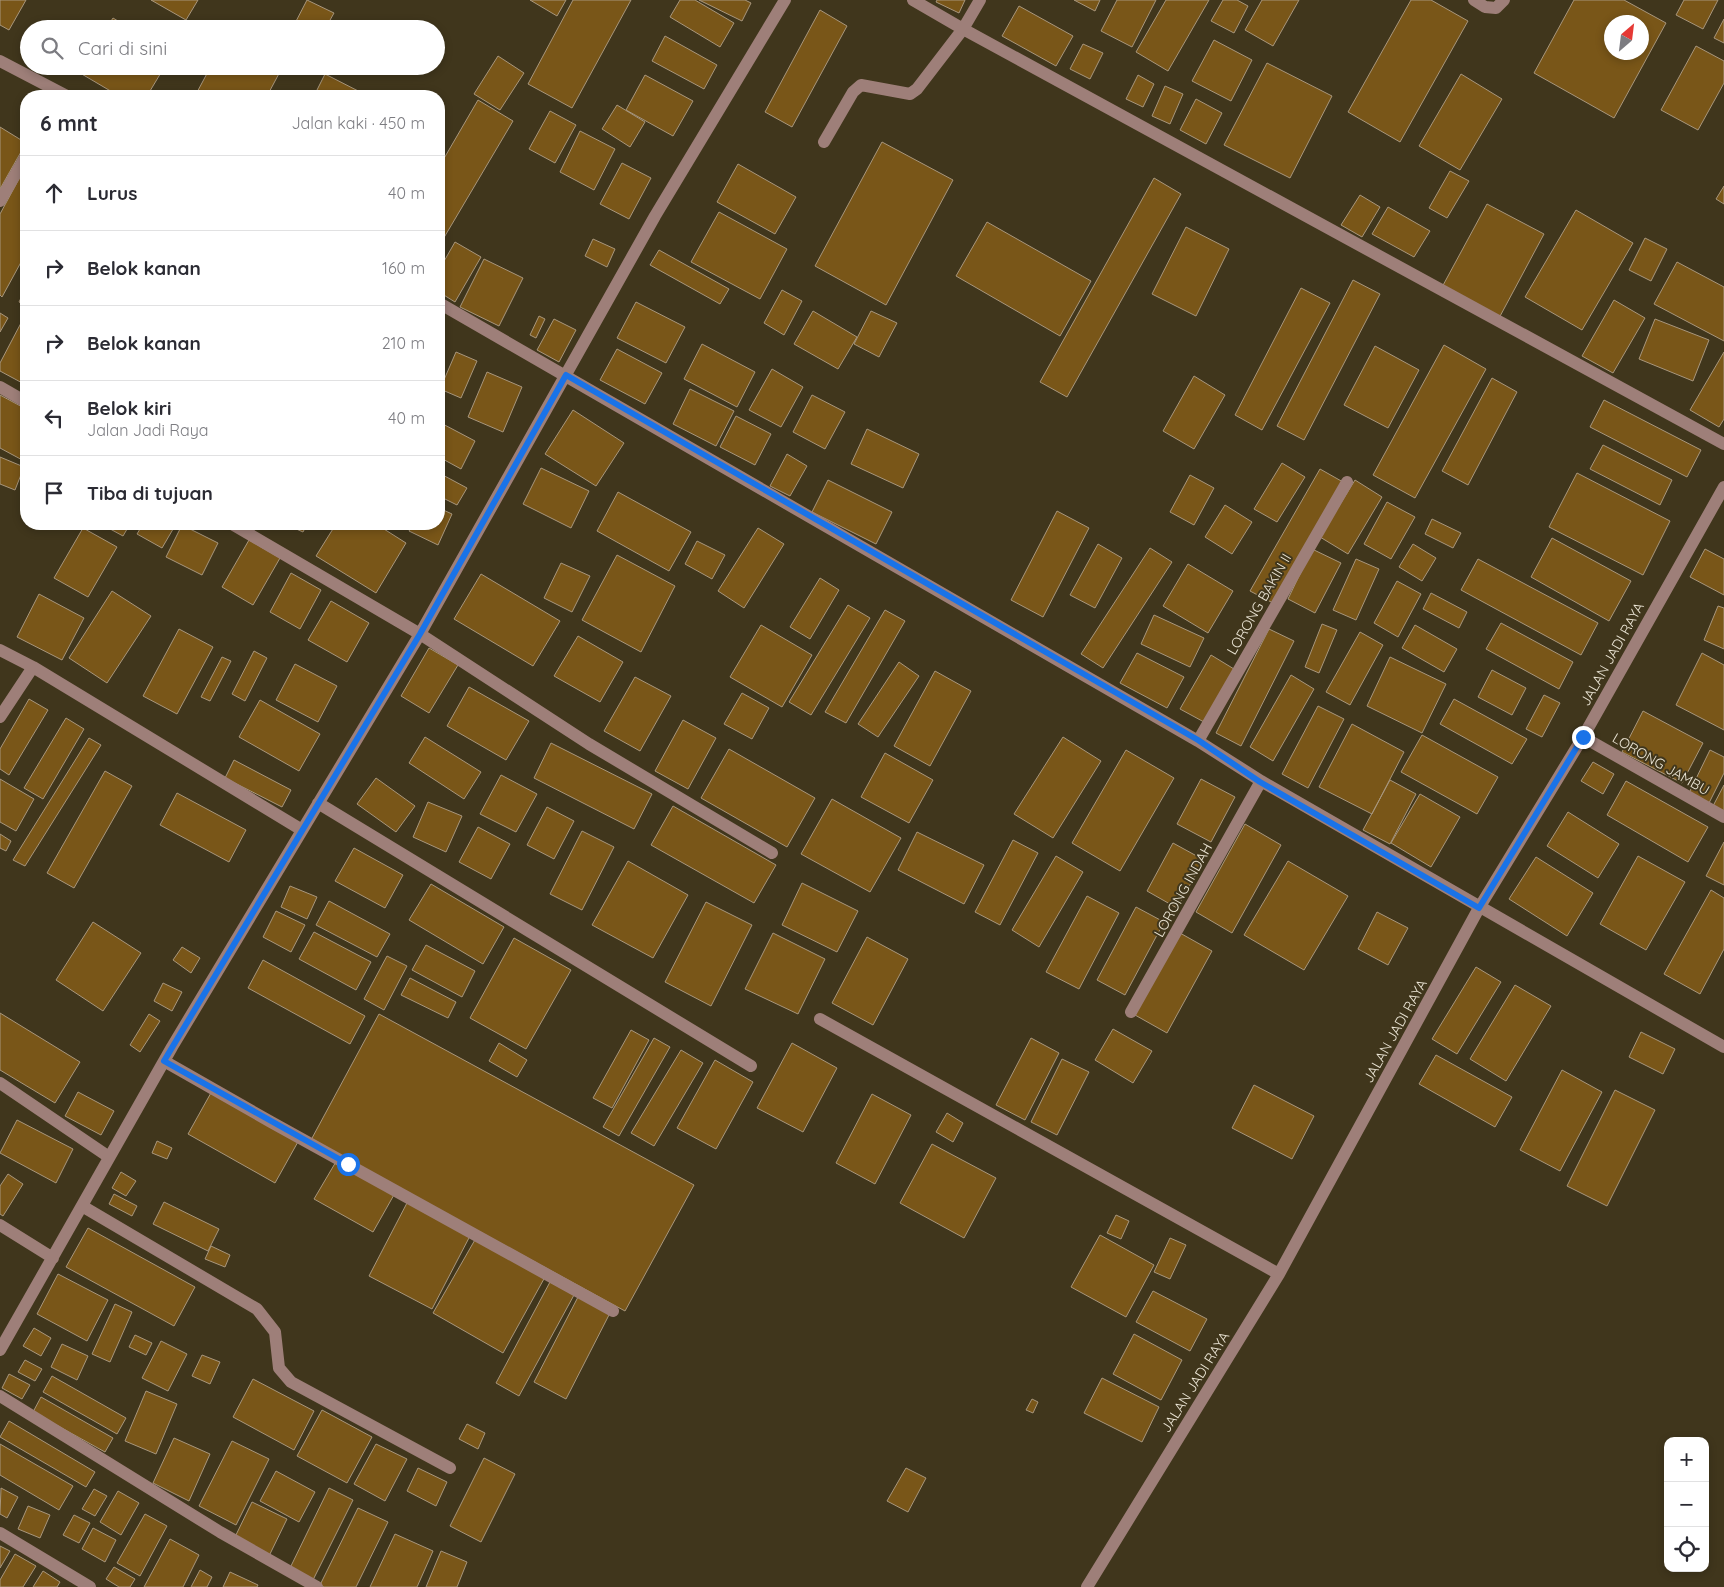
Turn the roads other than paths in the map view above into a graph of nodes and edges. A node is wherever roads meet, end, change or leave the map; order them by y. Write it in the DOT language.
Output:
graph roads {
  1 [pos="785,0"];
  2 [pos="914,0"];
  3 [pos="980,0"];
  4 [pos="1474,0"];
  5 [pos="1504,0"];
  6 [pos="963,29"];
  7 [pos="0,61"];
  8 [pos="20,72"];
  9 [pos="26,75"];
  10 [pos="53,90"];
  11 [pos="824,142"];
  12 [pos="20,166"];
  13 [pos="0,201"];
  14 [pos="445,305"];
  15 [pos="566,375"];
  16 [pos="0,387"];
  17 [pos="20,399"];
  18 [pos="1724,444"];
  19 [pos="1347,482"];
  20 [pos="1724,487"];
  21 [pos="242,530"];
  22 [pos="420,634"];
  23 [pos="0,650"];
  24 [pos="33,667"];
  25 [pos="0,717"];
  26 [pos="1583,737"];
  27 [pos="1198,740"];
  28 [pos="1260,782"];
  29 [pos="318,803"];
  30 [pos="1724,817"];
  31 [pos="302,830"];
  32 [pos="772,853"];
  33 [pos="1479,908"];
  34 [pos="1132,1012"];
  35 [pos="820,1019"];
  36 [pos="1724,1047"];
  37 [pos="164,1061"];
  38 [pos="751,1066"];
  39 [pos="0,1083"];
  40 [pos="109,1157"];
  41 [pos="82,1206"];
  42 [pos="0,1224"];
  43 [pos="53,1258"];
  44 [pos="1279,1274"];
  45 [pos="613,1311"];
  46 [pos="0,1350"];
  47 [pos="0,1396"];
  48 [pos="450,1468"];
  49 [pos="0,1533"];
  50 [pos="90,1587"];
  51 [pos="317,1587"];
  52 [pos="1087,1587"];
  1 -- 15 [label="street"];
  2 -- 6 [label="street"];
  3 -- 6 [label="street"];
  4 -- 5 [label="street"];
  6 -- 11 [label="street"];
  6 -- 18 [label="street"];
  7 -- 8 [label="street"];
  9 -- 10 [label="street"];
  12 -- 13 [label="street"];
  14 -- 15 [label="street"];
  15 -- 22 [label="street"];
  15 -- 27 [label="street"];
  16 -- 17 [label="street"];
  19 -- 27 [label="street, LORONG BAKIN II"];
  20 -- 26 [label="street, JALAN JADI RAYA"];
  21 -- 22 [label="street"];
  22 -- 29 [label="street"];
  22 -- 32 [label="street"];
  23 -- 24 [label="street"];
  24 -- 25 [label="street"];
  24 -- 31 [label="street"];
  26 -- 30 [label="street, LORONG JAMBU"];
  26 -- 33 [label="street, JALAN JADI RAYA"];
  27 -- 28 [label="street"];
  28 -- 33 [label="street"];
  28 -- 34 [label="street, LORONG INDAH"];
  29 -- 31 [label="street"];
  29 -- 38 [label="street"];
  31 -- 37 [label="street"];
  33 -- 36 [label="street"];
  33 -- 44 [label="street, JALAN JADI RAYA"];
  35 -- 44 [label="street"];
  37 -- 40 [label="street"];
  37 -- 45 [label="street"];
  39 -- 40 [label="street"];
  40 -- 41 [label="street"];
  41 -- 43 [label="street"];
  41 -- 48 [label="street"];
  42 -- 43 [label="street"];
  43 -- 46 [label="street"];
  44 -- 52 [label="street, JALAN JADI RAYA"];
  47 -- 51 [label="street"];
  49 -- 50 [label="street"];
}
